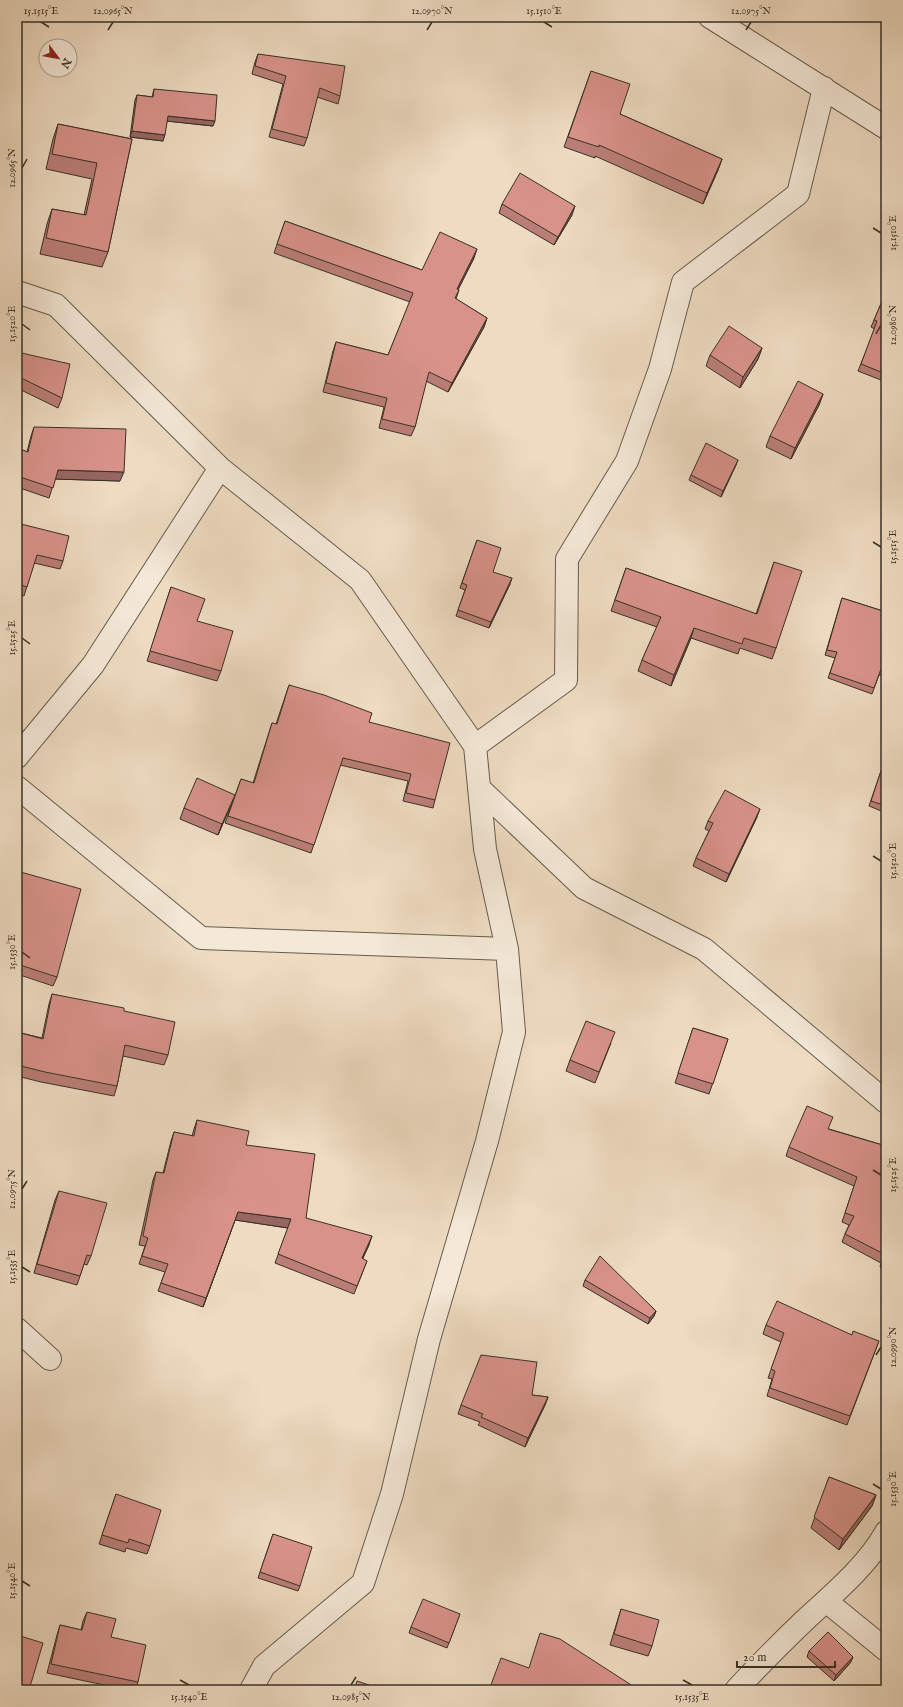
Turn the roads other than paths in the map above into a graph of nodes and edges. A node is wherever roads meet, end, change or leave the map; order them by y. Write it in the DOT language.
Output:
graph roads {
  1 [pos="710,17"];
  2 [pos="824,88"];
  3 [pos="886,128"];
  4 [pos="19,291"];
  5 [pos="220,468"];
  6 [pos="475,746"];
  7 [pos="17,757"];
  8 [pos="17,787"];
  9 [pos="479,788"];
  10 [pos="507,949"];
  11 [pos="886,1102"];
  12 [pos="17,1329"];
  13 [pos="50,1359"];
  14 [pos="886,1532"];
  15 [pos="826,1601"];
  16 [pos="886,1650"];
  17 [pos="251,1690"];
  18 [pos="736,1690"];
  1 -- 2 [label="street"];
  2 -- 3 [label="street"];
  2 -- 6 [label="street"];
  4 -- 5 [label="street"];
  5 -- 6 [label="street"];
  5 -- 7 [label="street"];
  6 -- 9 [label="street"];
  8 -- 10 [label="street"];
  9 -- 10 [label="street"];
  9 -- 11 [label="street"];
  10 -- 17 [label="street"];
  12 -- 13 [label="street"];
  14 -- 15 [label="street"];
  15 -- 16 [label="street"];
  15 -- 18 [label="street"];
}
